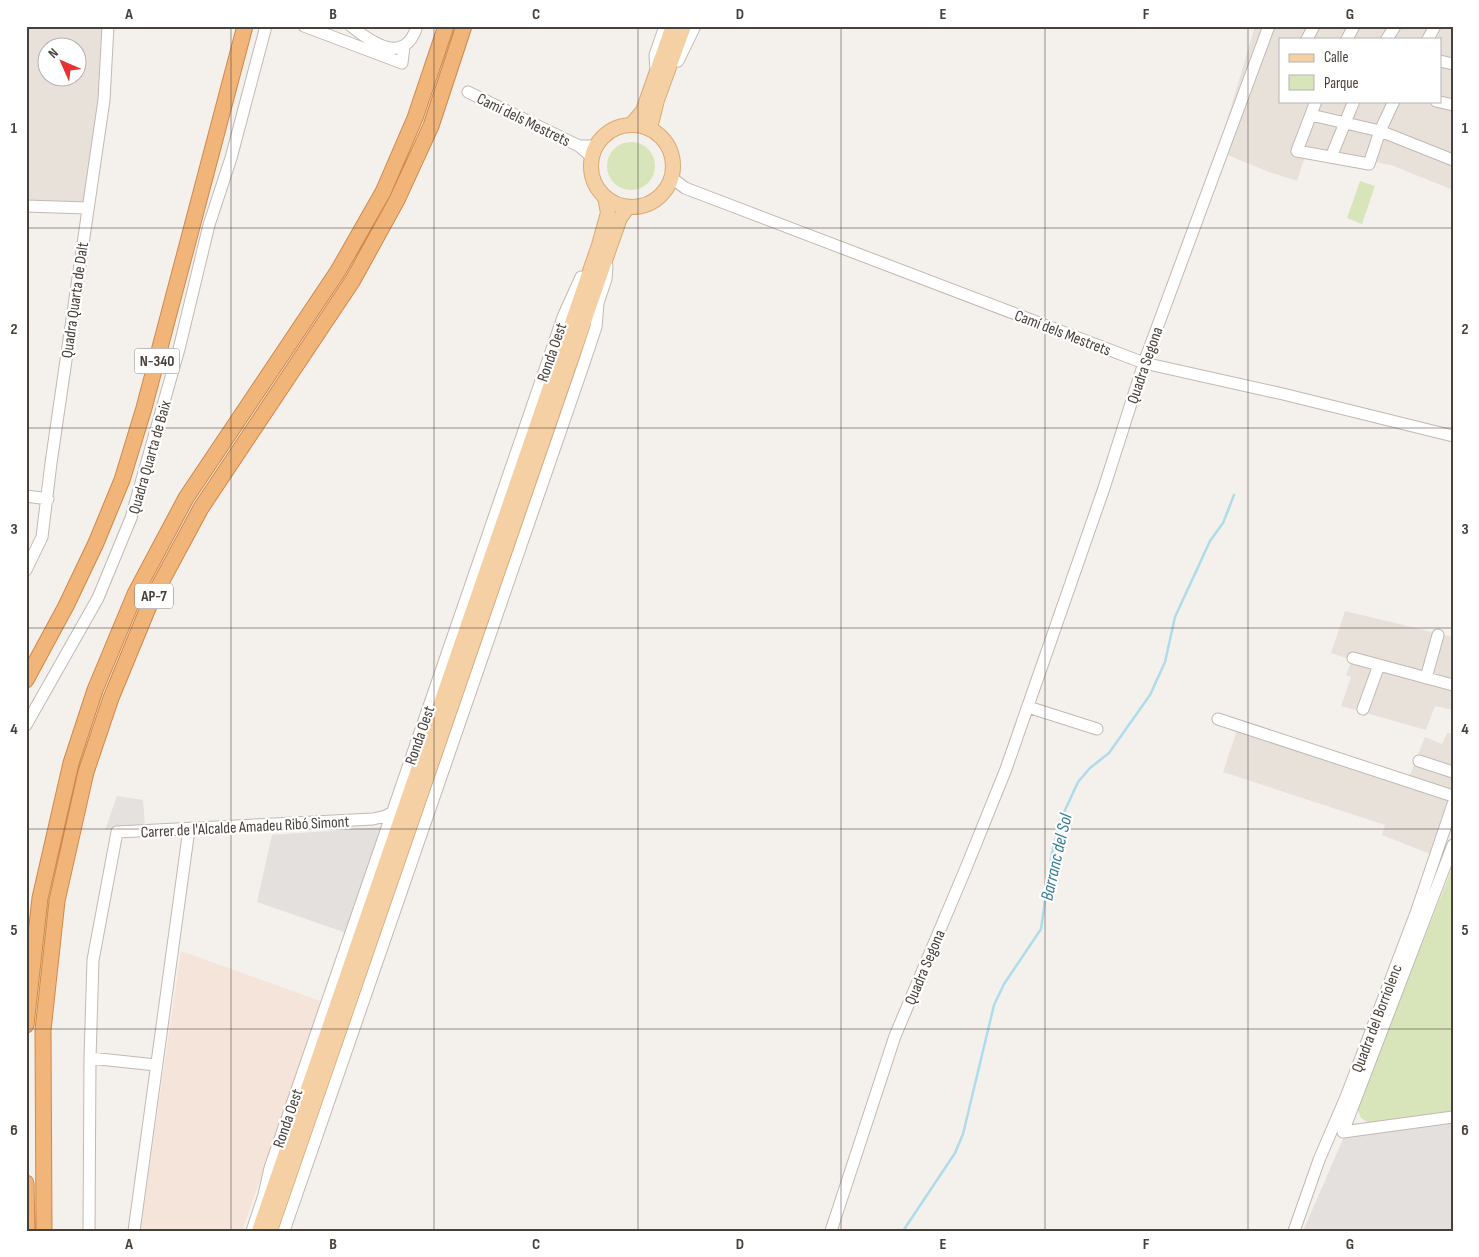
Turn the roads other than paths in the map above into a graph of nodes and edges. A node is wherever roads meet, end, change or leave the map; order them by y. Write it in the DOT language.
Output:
graph roads {
  1 [pos="108,26"];
  2 [pos="245,26"];
  3 [pos="266,26"];
  4 [pos="304,26"];
  5 [pos="351,26"];
  6 [pos="417,26"];
  7 [pos="446,26"];
  8 [pos="464,26"];
  9 [pos="665,26"];
  10 [pos="673,26"];
  11 [pos="684,26"];
  12 [pos="695,26"];
  13 [pos="1269,26"];
  14 [pos="1314,26"];
  15 [pos="1354,26"];
  16 [pos="1395,26"];
  17 [pos="1435,26"];
  18 [pos="1308,38"];
  19 [pos="1348,38"];
  20 [pos="1388,38"];
  21 [pos="1429,38"];
  22 [pos="404,46"];
  23 [pos="661,79"];
  24 [pos="468,92"];
  25 [pos="1316,102"];
  26 [pos="1354,102"];
  27 [pos="1394,102"];
  28 [pos="1440,102"];
  29 [pos="1453,105"];
  30 [pos="1311,115"];
  31 [pos="1345,123"];
  32 [pos="632,124"];
  33 [pos="650,128"];
  34 [pos="1380,130"];
  35 [pos="594,152"];
  36 [pos="1331,157"];
  37 [pos="1453,160"];
  38 [pos="669,182"];
  39 [pos="605,197"];
  40 [pos="26,206"];
  41 [pos="628,206"];
  42 [pos="87,208"];
  43 [pos="604,247"];
  44 [pos="1144,363"];
  45 [pos="1453,436"];
  46 [pos="26,496"];
  47 [pos="48,500"];
  48 [pos="26,570"];
  49 [pos="1438,634"];
  50 [pos="1353,658"];
  51 [pos="1379,665"];
  52 [pos="1426,678"];
  53 [pos="26,680"];
  54 [pos="1453,685"];
  55 [pos="1028,707"];
  56 [pos="1363,709"];
  57 [pos="1218,719"];
  58 [pos="26,725"];
  59 [pos="1097,729"];
  60 [pos="1419,761"];
  61 [pos="1453,772"];
  62 [pos="1453,796"];
  63 [pos="1453,804"];
  64 [pos="393,812"];
  65 [pos="374,819"];
  66 [pos="188,828"];
  67 [pos="1448,831"];
  68 [pos="384,836"];
  69 [pos="1453,845"];
  70 [pos="26,1025"];
  71 [pos="90,1058"];
  72 [pos="156,1065"];
  73 [pos="1453,1117"];
  74 [pos="26,1182"];
  75 [pos="27,1231"];
  76 [pos="44,1231"];
  77 [pos="89,1231"];
  78 [pos="134,1231"];
  79 [pos="252,1231"];
  80 [pos="259,1231"];
  81 [pos="270,1231"];
  82 [pos="284,1231"];
  83 [pos="831,1231"];
  84 [pos="1294,1231"];
  1 -- 42 [label="street, Quadra Quarta de Dalt"];
  2 -- 53 [label="highway, N-340"];
  3 -- 58 [label="street, Quadra Quarta de Baix"];
  4 -- 22 [label="street"];
  5 -- 22 [label="street"];
  6 -- 22 [label="street"];
  7 -- 70 [label="highway, AP-7"];
  8 -- 76 [label="highway, AP-7"];
  9 -- 23 [label="street"];
  10 -- 23 [label="main road"];
  11 -- 23 [label="main road"];
  12 -- 23 [label="street"];
  13 -- 44 [label="street, Quadra Segona"];
  14 -- 18 [label="street"];
  15 -- 19 [label="street"];
  16 -- 20 [label="street"];
  17 -- 21 [label="street"];
  23 -- 32 [label="main road"];
  23 -- 33 [label="main road"];
  24 -- 35 [label="street, Camí dels Mestrets"];
  25 -- 30 [label="street"];
  26 -- 31 [label="street"];
  27 -- 34 [label="street"];
  28 -- 29 [label="street"];
  30 -- 31 [label="street"];
  30 -- 36 [label="street"];
  31 -- 34 [label="street"];
  31 -- 36 [label="street"];
  32 -- 33 [label="main road"];
  32 -- 35 [label="main road"];
  33 -- 38 [label="main road"];
  34 -- 36 [label="street"];
  34 -- 37 [label="street"];
  35 -- 39 [label="main road"];
  38 -- 41 [label="main road"];
  38 -- 44 [label="street, Camí dels Mestrets"];
  39 -- 41 [label="main road"];
  39 -- 43 [label="main road, Ronda Oest"];
  40 -- 42 [label="street"];
  41 -- 43 [label="main road, Ronda Oest"];
  42 -- 47 [label="street, Quadra Quarta de Dalt"];
  43 -- 64 [label="street, Ronda Oest"];
  43 -- 80 [label="main road, Ronda Oest"];
  43 -- 81 [label="main road, Ronda Oest"];
  43 -- 82 [label="street, Ronda Oest"];
  44 -- 45 [label="street, Camí dels Mestrets"];
  44 -- 55 [label="street, Quadra Segona"];
  46 -- 47 [label="street"];
  47 -- 48 [label="street, Quadra Quarta de Dalt"];
  49 -- 52 [label="street"];
  50 -- 51 [label="street"];
  51 -- 52 [label="street"];
  51 -- 56 [label="street"];
  52 -- 54 [label="street"];
  55 -- 59 [label="street"];
  55 -- 83 [label="street, Quadra Segona"];
  57 -- 62 [label="street"];
  60 -- 61 [label="street"];
  63 -- 67 [label="street, Quadra del Borriolenc"];
  64 -- 65 [label="street, Carrer de l'Alcalde Amadeu Ribó Simont"];
  64 -- 68 [label="street, Ronda Oest"];
  65 -- 66 [label="street, Carrer de l'Alcalde Amadeu Ribó Simont"];
  65 -- 68 [label="street, Carrer de l'Alcalde Amadeu Ribó Simont"];
  66 -- 71 [label="street, Carrer de l'Alcalde Amadeu Ribó Simont"];
  66 -- 72 [label="street"];
  67 -- 84 [label="street, Quadra del Borriolenc"];
  68 -- 79 [label="street, Ronda Oest"];
  69 -- 73 [label="street"];
  71 -- 72 [label="street"];
  71 -- 77 [label="street"];
  72 -- 78 [label="street"];
  74 -- 75 [label="highway"];
}
